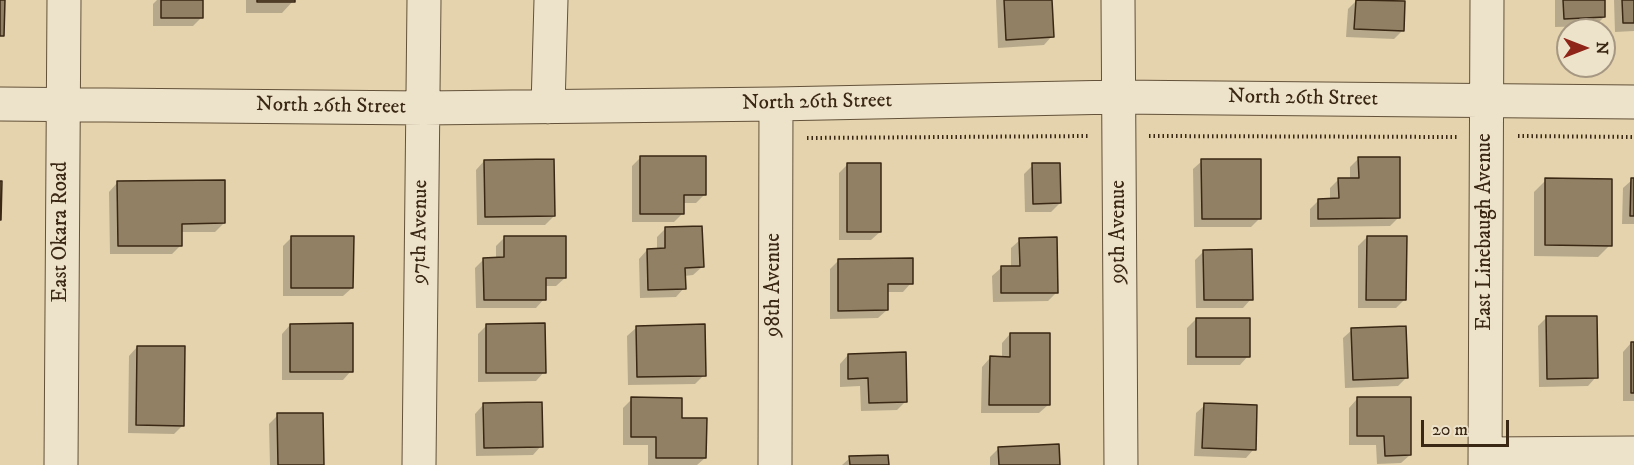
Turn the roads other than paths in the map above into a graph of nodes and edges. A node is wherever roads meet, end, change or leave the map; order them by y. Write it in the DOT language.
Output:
graph roads {
  1 [pos="64,0"];
  2 [pos="424,0"];
  3 [pos="551,0"];
  4 [pos="1118,0"];
  5 [pos="1487,0"];
  6 [pos="1118,97"];
  7 [pos="1487,102"];
  8 [pos="1634,102"];
  9 [pos="0,104"];
  10 [pos="64,104"];
  11 [pos="776,104"];
  12 [pos="548,106"];
  13 [pos="424,108"];
  14 [pos="1634,453"];
  15 [pos="1485,460"];
  16 [pos="61,465"];
  17 [pos="419,465"];
  18 [pos="775,465"];
  19 [pos="1120,465"];
  1 -- 10 [label="street, East Okara Road"];
  2 -- 13 [label="street, 97th Avenue"];
  3 -- 12 [label="street"];
  4 -- 6 [label="street, 99th Avenue"];
  5 -- 7 [label="street, East Linebaugh Avenue"];
  6 -- 7 [label="street, North 26th Street"];
  6 -- 11 [label="street, North 26th Street"];
  6 -- 19 [label="street, 99th Avenue"];
  7 -- 8 [label="street, North 26th Street"];
  7 -- 15 [label="street, East Linebaugh Avenue"];
  9 -- 10 [label="street, North 26th Street"];
  10 -- 13 [label="street, North 26th Street"];
  10 -- 16 [label="street, East Okara Road"];
  11 -- 12 [label="street, North 26th Street"];
  11 -- 18 [label="street, 98th Avenue"];
  12 -- 13 [label="street, North 26th Street"];
  13 -- 17 [label="street, 97th Avenue"];
  14 -- 15 [label="street"];
}
